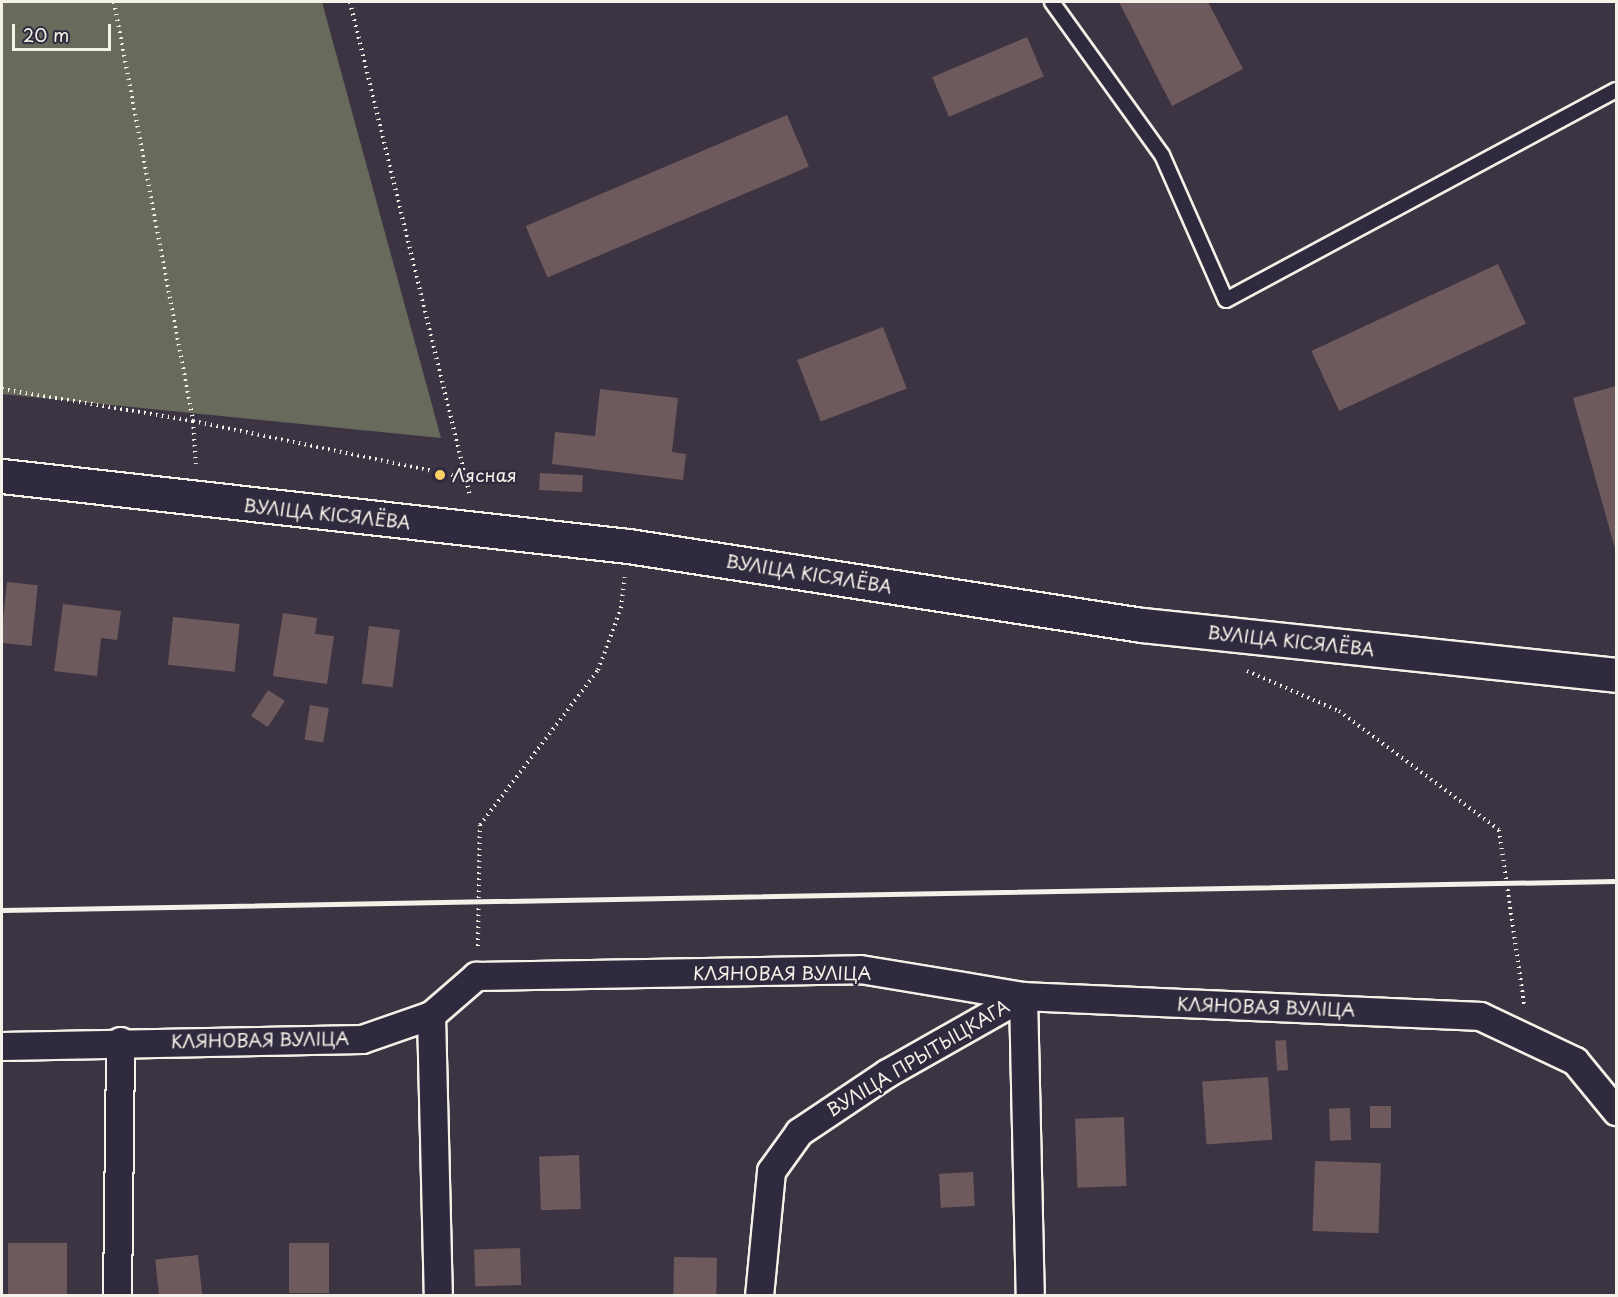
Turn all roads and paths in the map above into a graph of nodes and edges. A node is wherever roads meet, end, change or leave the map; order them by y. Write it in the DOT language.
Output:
graph roads {
  1 [pos="114,2"];
  2 [pos="350,2"];
  3 [pos="1052,2"];
  4 [pos="1617,90"];
  5 [pos="2,389"];
  6 [pos="193,422"];
  7 [pos="2,476"];
  8 [pos="466,478"];
  9 [pos="198,501"];
  10 [pos="478,530"];
  11 [pos="628,546"];
  12 [pos="1240,668"];
  13 [pos="1617,675"];
  14 [pos="476,976"];
  15 [pos="1023,996"];
  16 [pos="431,1015"];
  17 [pos="1530,1038"];
  18 [pos="120,1041"];
  19 [pos="2,1046"];
  20 [pos="1617,1112"];
  21 [pos="117,1296"];
  22 [pos="438,1296"];
  23 [pos="759,1296"];
  24 [pos="1030,1296"];
  1 -- 6 [label="path"];
  2 -- 8 [label="path"];
  3 -- 4 [label="lane"];
  5 -- 6 [label="path"];
  6 -- 8 [label="path"];
  6 -- 9 [label="path"];
  7 -- 9 [label="street, ВУЛІЦА КІСЯЛЁВА"];
  8 -- 10 [label="path"];
  9 -- 10 [label="street, ВУЛІЦА КІСЯЛЁВА"];
  10 -- 11 [label="street, ВУЛІЦА КІСЯЛЁВА"];
  11 -- 13 [label="street, ВУЛІЦА КІСЯЛЁВА"];
  11 -- 14 [label="path"];
  12 -- 17 [label="path"];
  14 -- 15 [label="street, КЛЯНОВАЯ ВУЛІЦА"];
  14 -- 16 [label="street, КЛЯНОВАЯ ВУЛІЦА"];
  15 -- 17 [label="street, КЛЯНОВАЯ ВУЛІЦА"];
  15 -- 23 [label="street, ВУЛІЦА ПРЫТЫЦКАГА"];
  15 -- 24 [label="street, ВУЛІЦА ПРЫТЫЦКАГА"];
  16 -- 18 [label="street, КЛЯНОВАЯ ВУЛІЦА"];
  16 -- 22 [label="street"];
  17 -- 20 [label="street, КЛЯНОВАЯ ВУЛІЦА"];
  18 -- 19 [label="street, КЛЯНОВАЯ ВУЛІЦА"];
  18 -- 21 [label="street"];
}
